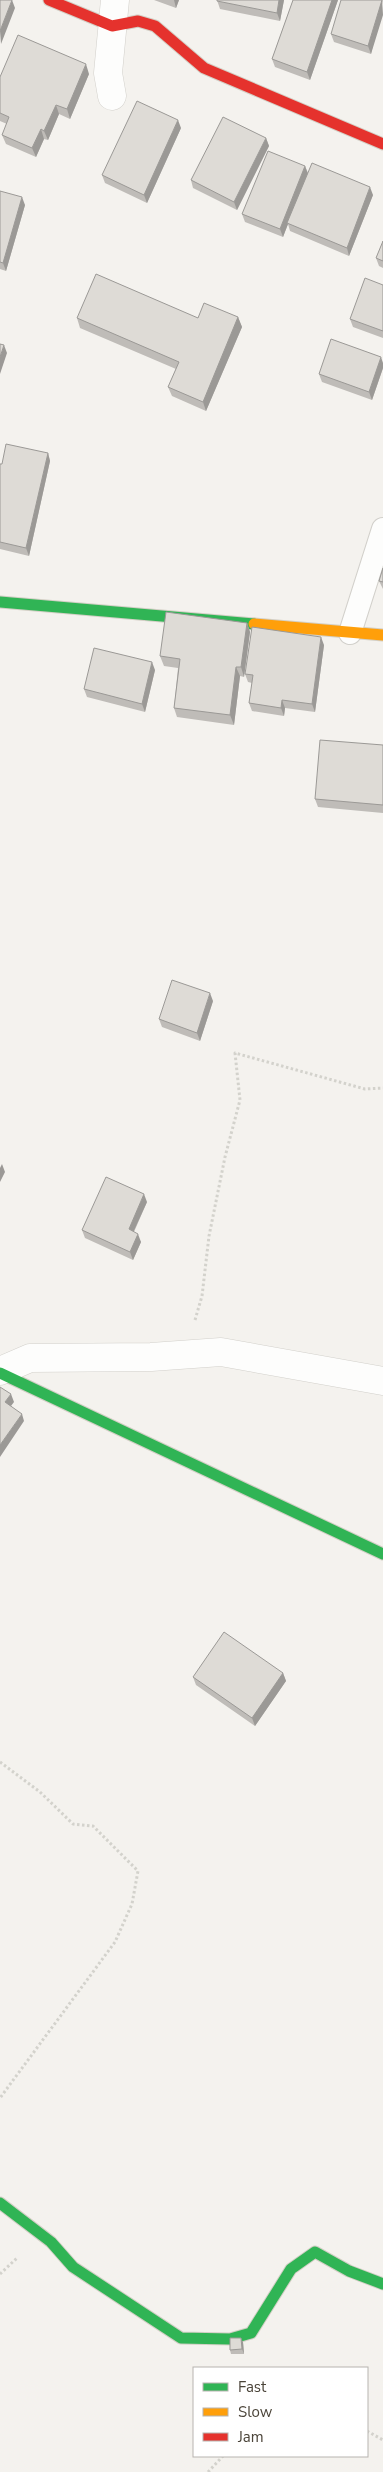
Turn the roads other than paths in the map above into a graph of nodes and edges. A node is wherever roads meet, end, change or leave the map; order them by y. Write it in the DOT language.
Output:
graph roads {
  1 [pos="49,0"];
  2 [pos="113,13"];
  3 [pos="112,96"];
  4 [pos="383,144"];
  5 [pos="383,528"];
  6 [pos="0,602"];
  7 [pos="350,633"];
  8 [pos="383,635"];
  9 [pos="0,1372"];
  10 [pos="383,1381"];
  11 [pos="383,1554"];
  12 [pos="0,2203"];
  13 [pos="383,2284"];
  1 -- 2 [label="street"];
  2 -- 3 [label="street"];
  2 -- 4 [label="street"];
  5 -- 7 [label="lane"];
  6 -- 7 [label="street"];
  7 -- 8 [label="street"];
  9 -- 10 [label="street"];
  9 -- 11 [label="street"];
  12 -- 13 [label="street"];
}
